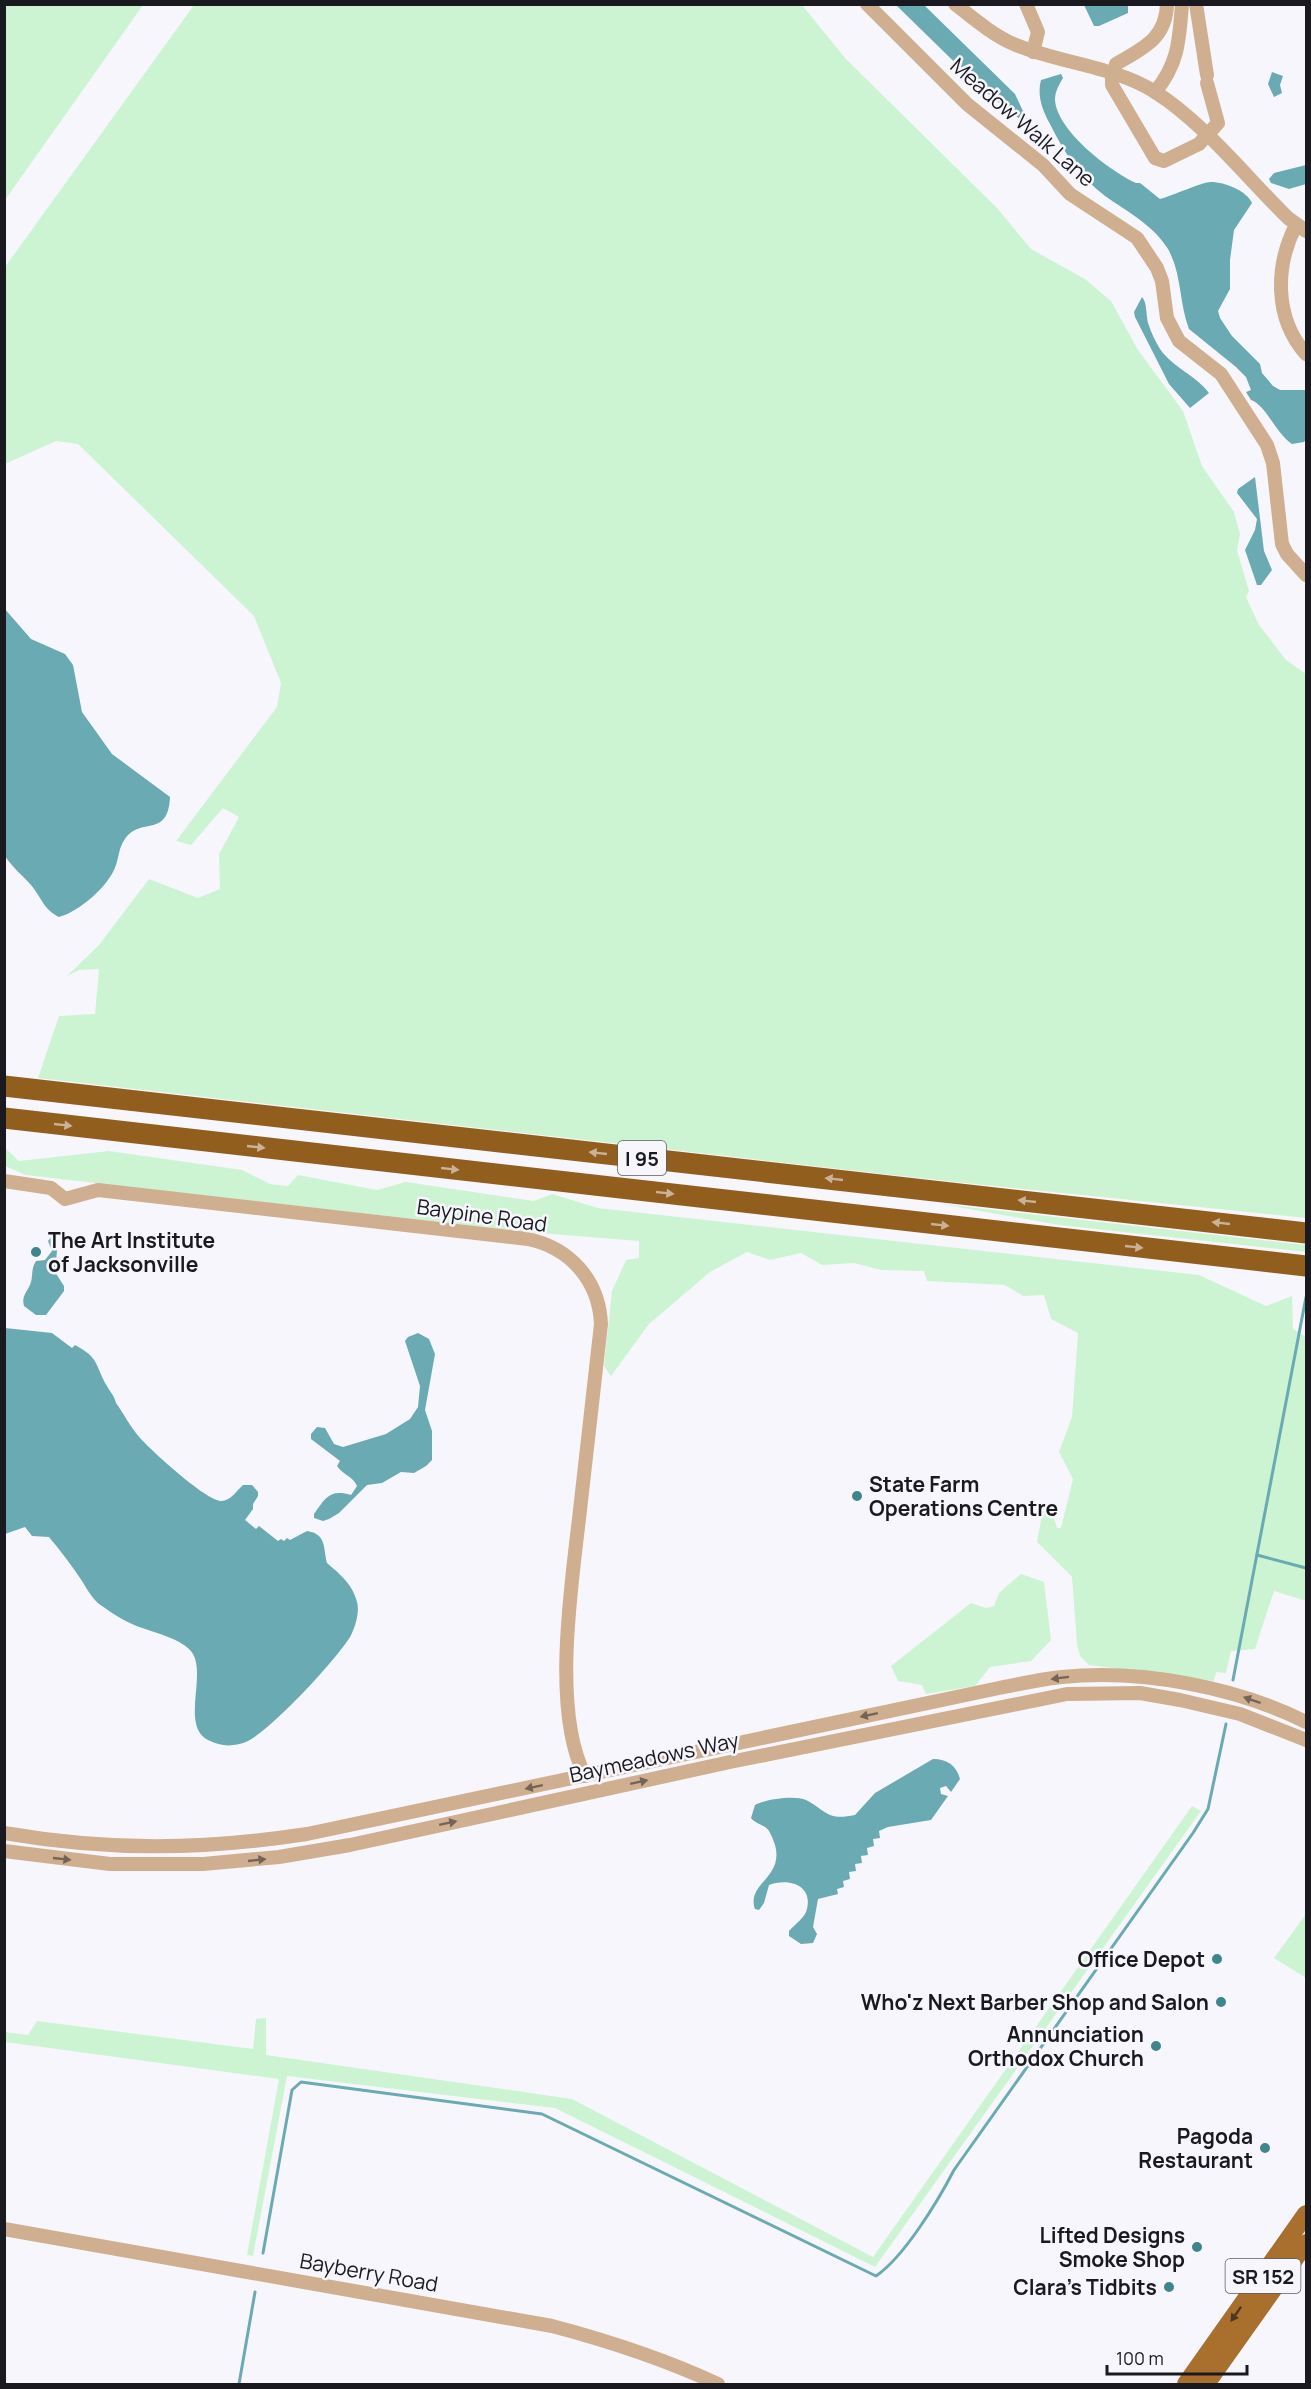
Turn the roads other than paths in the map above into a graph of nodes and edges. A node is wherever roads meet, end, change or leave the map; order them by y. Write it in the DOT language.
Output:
graph roads {
  1 [pos="867,4"];
  2 [pos="955,4"];
  3 [pos="1026,4"];
  4 [pos="1167,4"];
  5 [pos="1182,4"];
  6 [pos="1196,4"];
  7 [pos="972,10"];
  8 [pos="1033,52"];
  9 [pos="1114,69"];
  10 [pos="1155,92"];
  11 [pos="1207,136"];
  12 [pos="1301,228"];
  13 [pos="1306,354"];
  14 [pos="1306,575"];
  15 [pos="4,1086"];
  16 [pos="4,1118"];
  17 [pos="4,1181"];
  18 [pos="1306,1233"];
  19 [pos="1306,1266"];
  20 [pos="1306,1722"];
  21 [pos="1306,1740"];
  22 [pos="585,1776"];
  23 [pos="4,1833"];
  24 [pos="177,1848"];
  25 [pos="4,1851"];
  26 [pos="177,1864"];
  27 [pos="1306,2214"];
  28 [pos="4,2229"];
  29 [pos="1301,2237"];
  30 [pos="718,2385"];
  31 [pos="1186,2385"];
  32 [pos="1206,2385"];
  1 -- 14 [label="street, Meadow Walk Lane"];
  2 -- 7 [label="street"];
  3 -- 8 [label="street"];
  4 -- 9 [label="street"];
  5 -- 10 [label="street"];
  6 -- 11 [label="street"];
  7 -- 8 [label="street"];
  8 -- 9 [label="street"];
  9 -- 10 [label="street"];
  9 -- 11 [label="street"];
  10 -- 11 [label="street"];
  11 -- 12 [label="street"];
  12 -- 13 [label="street"];
  18 -- 15 [label="highway, I 95, one-way"];
  16 -- 19 [label="highway, I 95, one-way"];
  17 -- 22 [label="street, Baypine Road"];
  20 -- 22 [label="street, Baymeadows Way, one-way"];
  26 -- 21 [label="street, Baymeadows Way, one-way"];
  22 -- 24 [label="street, Baymeadows Way, one-way"];
  23 -- 24 [label="street, Baymeadows Way"];
  24 -- 26 [label="street"];
  25 -- 26 [label="street, Baymeadows Way, one-way"];
  27 -- 29 [label="main road, SR 152"];
  28 -- 30 [label="street, Bayberry Road"];
  29 -- 31 [label="main road, SR 152, one-way"];
  29 -- 32 [label="main road, SR 152"];
}
